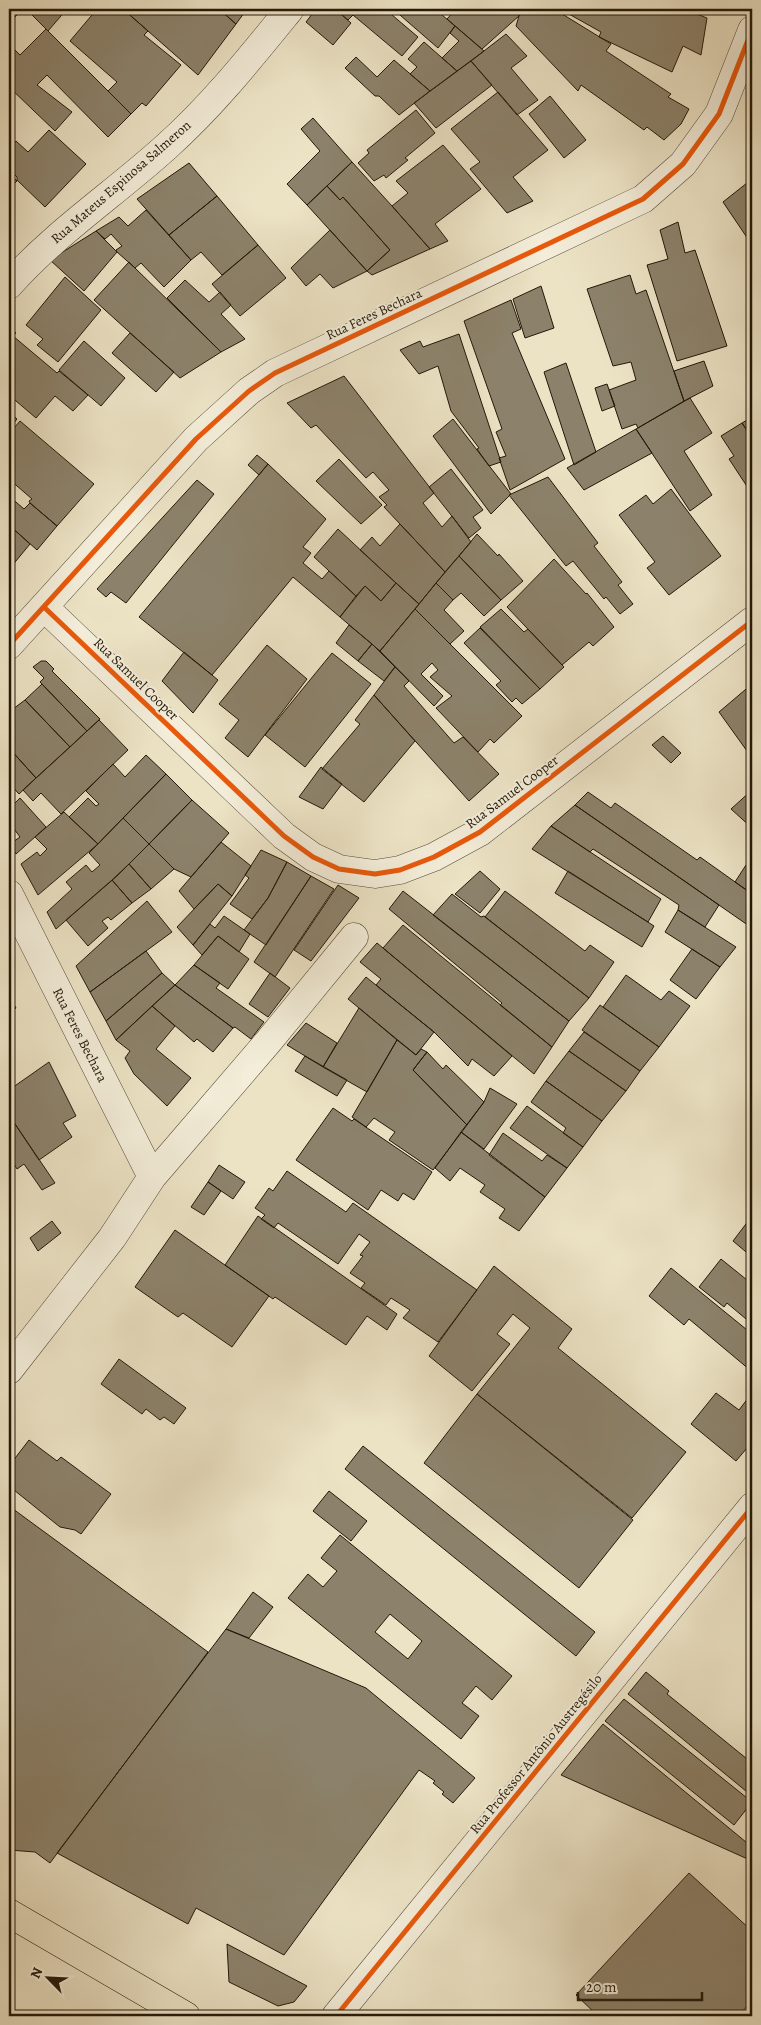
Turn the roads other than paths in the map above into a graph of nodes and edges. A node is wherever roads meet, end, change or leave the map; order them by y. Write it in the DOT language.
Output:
graph roads {
  1 [pos="290,9"];
  2 [pos="752,30"];
  3 [pos="9,285"];
  4 [pos="45,608"];
  5 [pos="752,621"];
  6 [pos="9,645"];
  7 [pos="9,894"];
  8 [pos="354,937"];
  9 [pos="152,1177"];
  10 [pos="10,1365"];
  11 [pos="752,1506"];
  12 [pos="9,1913"];
  13 [pos="186,2016"];
  14 [pos="336,2016"];
  1 -- 3 [label="street, Rua Mateus Espinosa Salmeron"];
  2 -- 4 [label="street, Rua Feres Bechara"];
  4 -- 5 [label="street, Rua Samuel Cooper"];
  4 -- 6 [label="street, Rua Feres Bechara"];
  7 -- 9 [label="street, Rua Feres Bechara"];
  8 -- 9 [label="street"];
  9 -- 10 [label="street"];
  11 -- 14 [label="street, Rua Professor Antônio Austregésilo"];
  12 -- 13 [label="main road"];
}
